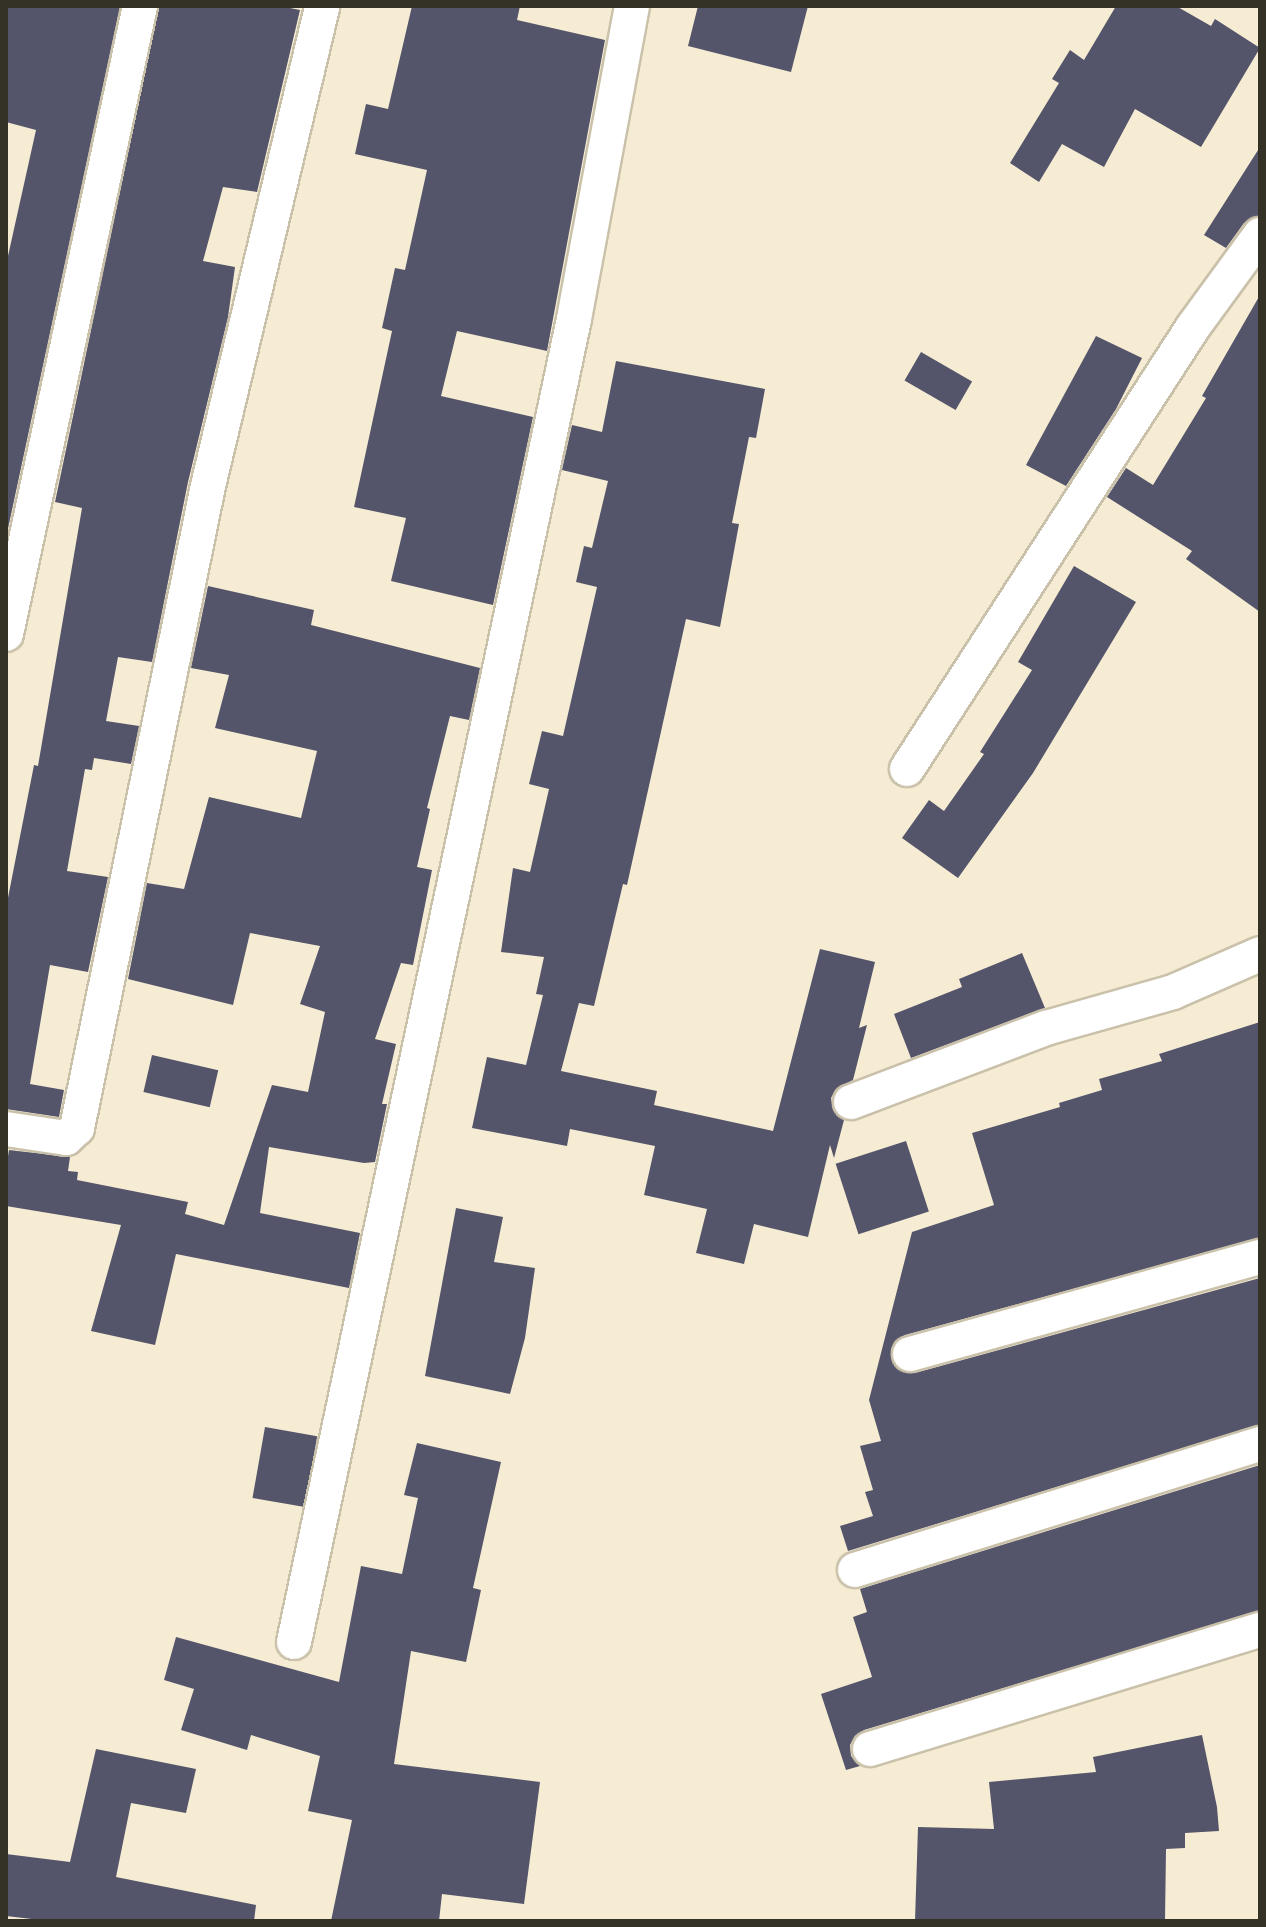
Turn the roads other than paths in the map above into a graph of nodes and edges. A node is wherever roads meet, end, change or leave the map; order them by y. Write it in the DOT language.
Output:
graph roads {
  1 [pos="140,6"];
  2 [pos="322,6"];
  3 [pos="632,6"];
  4 [pos="1260,235"];
  5 [pos="6,634"];
  6 [pos="907,769"];
  7 [pos="1260,954"];
  8 [pos="851,1102"];
  9 [pos="6,1129"];
  10 [pos="1260,1257"];
  11 [pos="910,1354"];
  12 [pos="1260,1444"];
  13 [pos="855,1570"];
  14 [pos="1260,1630"];
  15 [pos="294,1642"];
  16 [pos="870,1749"];
  1 -- 5 [label="street"];
  2 -- 9 [label="street"];
  3 -- 15 [label="street"];
  4 -- 6 [label="street"];
  7 -- 8 [label="street"];
  10 -- 11 [label="street"];
  12 -- 13 [label="street"];
  14 -- 16 [label="street"];
}
